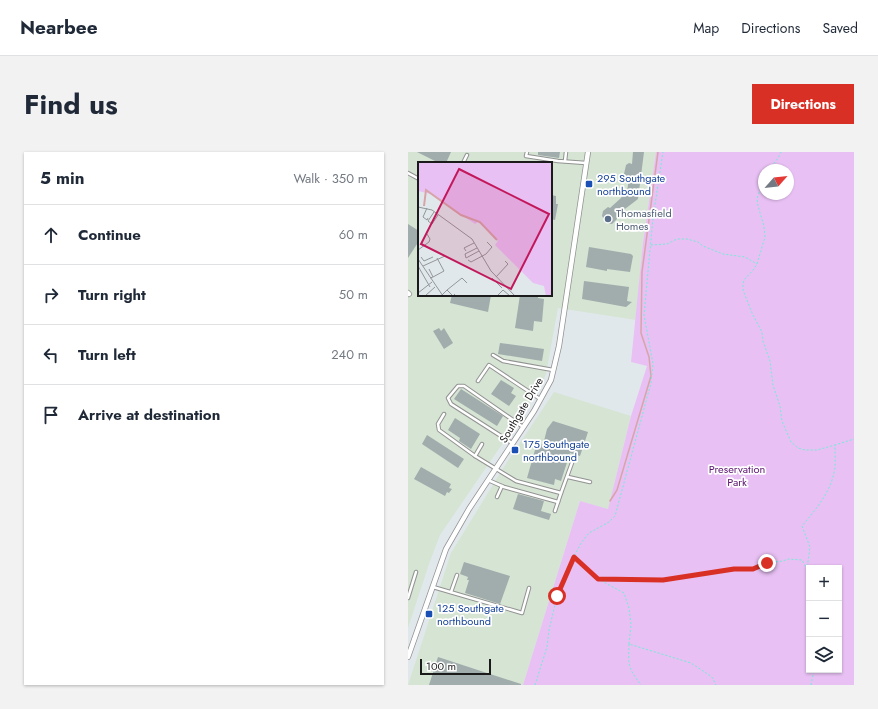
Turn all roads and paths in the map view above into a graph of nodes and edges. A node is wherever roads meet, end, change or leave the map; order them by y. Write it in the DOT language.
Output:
graph roads {
  1 [pos="527,152"];
  2 [pos="566,152"];
  3 [pos="588,152"];
  4 [pos="663,152"];
  5 [pos="781,152"];
  6 [pos="467,155"];
  7 [pos="565,161"];
  8 [pos="464,162"];
  9 [pos="586,163"];
  10 [pos="774,164"];
  11 [pos="408,173"];
  12 [pos="418,178"];
  13 [pos="758,196"];
  14 [pos="650,245"];
  15 [pos="757,264"];
  16 [pos="493,355"];
  17 [pos="553,370"];
  18 [pos="478,381"];
  19 [pos="540,399"];
  20 [pos="444,414"];
  21 [pos="523,427"];
  22 [pos="854,439"];
  23 [pos="512,443"];
  24 [pos="482,444"];
  25 [pos="835,445"];
  26 [pos="475,456"];
  27 [pos="573,460"];
  28 [pos="495,469"];
  29 [pos="568,476"];
  30 [pos="488,480"];
  31 [pos="590,482"];
  32 [pos="502,486"];
  33 [pos="562,493"];
  34 [pos="497,497"];
  35 [pos="558,502"];
  36 [pos="555,511"];
  37 [pos="574,557"];
  38 [pos="808,565"];
  39 [pos="806,567"];
  40 [pos="416,572"];
  41 [pos="457,575"];
  42 [pos="598,579"];
  43 [pos="432,586"];
  44 [pos="530,588"];
  45 [pos="451,592"];
  46 [pos="408,598"];
  47 [pos="629,644"];
  48 [pos="408,658"];
  49 [pos="813,673"];
  50 [pos="536,685"];
  51 [pos="641,685"];
  52 [pos="716,685"];
  53 [pos="811,685"];
  1 -- 7 [label="lane"];
  2 -- 7 [label="lane"];
  3 -- 9 [label="street, Southgate Drive"];
  4 -- 14 [label="path"];
  5 -- 10 [label="path"];
  6 -- 8 [label="lane"];
  7 -- 9 [label="lane"];
  9 -- 17 [label="street, Southgate Drive"];
  11 -- 12 [label="lane"];
  13 -- 15 [label="path"];
  14 -- 15 [label="path"];
  14 -- 37 [label="path"];
  15 -- 25 [label="path"];
  16 -- 17 [label="lane"];
  17 -- 19 [label="street, Southgate Drive"];
  18 -- 19 [label="lane"];
  19 -- 21 [label="street, Southgate Drive"];
  20 -- 26 [label="lane"];
  21 -- 23 [label="street, Southgate Drive"];
  21 -- 23 [label="lane"];
  22 -- 25 [label="path"];
  23 -- 28 [label="street, Southgate Drive"];
  24 -- 26 [label="lane"];
  25 -- 38 [label="path"];
  26 -- 28 [label="lane"];
  27 -- 29 [label="lane"];
  28 -- 30 [label="street, Southgate Drive"];
  28 -- 33 [label="lane"];
  29 -- 31 [label="lane"];
  29 -- 33 [label="lane"];
  30 -- 32 [label="lane"];
  30 -- 43 [label="street, Southgate Drive"];
  32 -- 34 [label="lane"];
  32 -- 35 [label="lane"];
  33 -- 35 [label="lane"];
  35 -- 36 [label="lane"];
  37 -- 42 [label="path"];
  37 -- 50 [label="path"];
  39 -- 42 [label="path"];
  40 -- 46 [label="lane"];
  41 -- 45 [label="lane"];
  42 -- 47 [label="path"];
  43 -- 45 [label="lane"];
  43 -- 48 [label="street, Southgate Drive"];
  44 -- 45 [label="lane"];
  47 -- 51 [label="path"];
  47 -- 52 [label="path"];
  49 -- 53 [label="path"];
}
